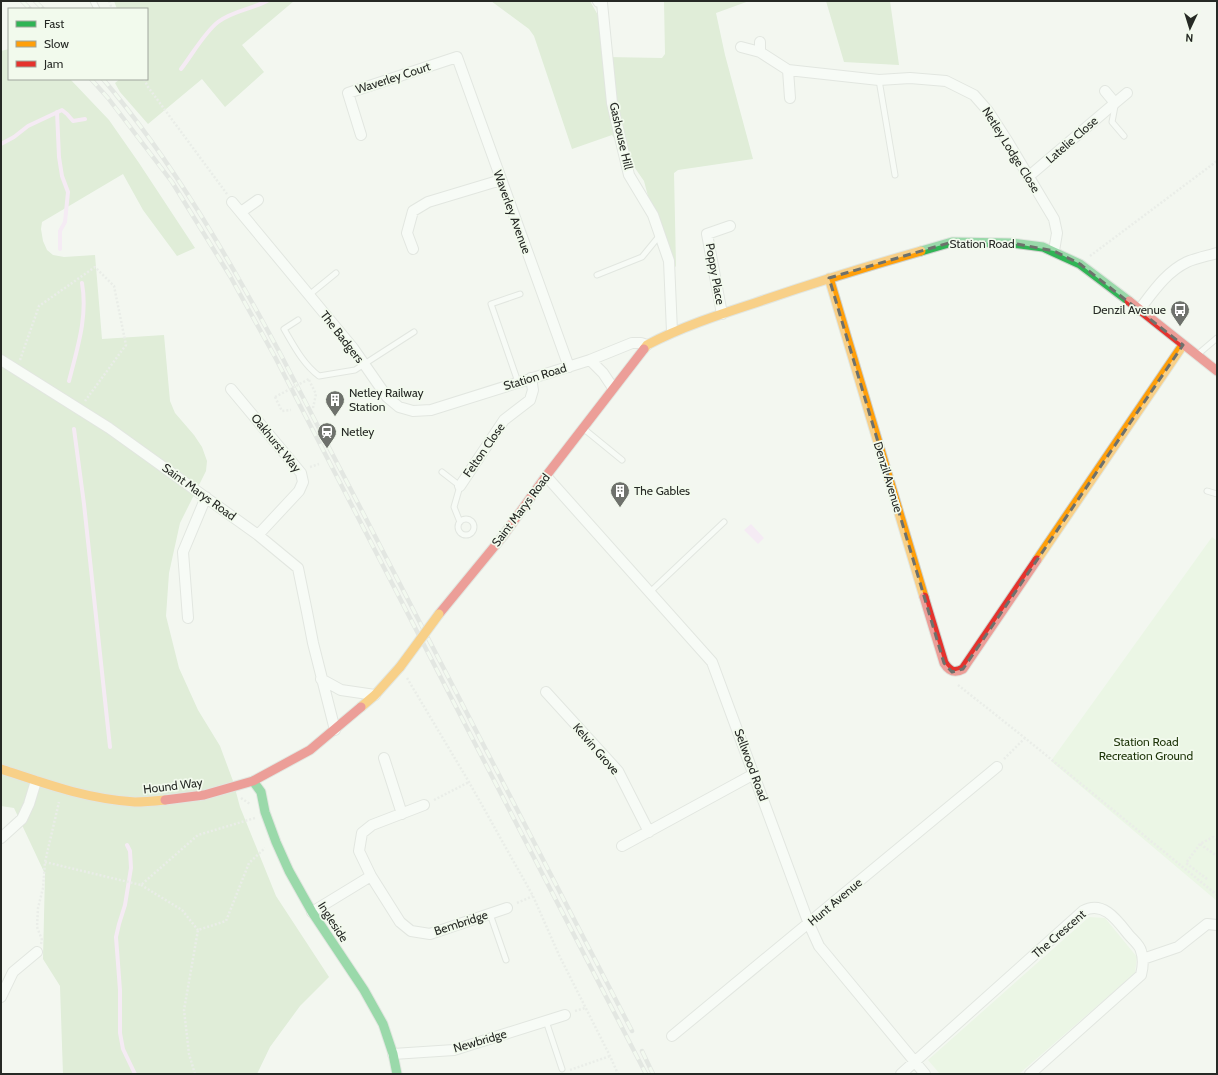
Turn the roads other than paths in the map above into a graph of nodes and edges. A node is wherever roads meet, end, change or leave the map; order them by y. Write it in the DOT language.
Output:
graph roads {
  1 [pos="599,2"];
  2 [pos="741,47"];
  3 [pos="457,57"];
  4 [pos="788,70"];
  5 [pos="879,80"];
  6 [pos="1105,92"];
  7 [pos="1127,93"];
  8 [pos="790,98"];
  9 [pos="1115,103"];
  10 [pos="360,135"];
  11 [pos="1124,136"];
  12 [pos="895,174"];
  13 [pos="1028,177"];
  14 [pos="501,180"];
  15 [pos="258,200"];
  16 [pos="232,202"];
  17 [pos="241,212"];
  18 [pos="730,226"];
  19 [pos="660,235"];
  20 [pos="413,249"];
  21 [pos="1054,251"];
  22 [pos="1217,252"];
  23 [pos="336,273"];
  24 [pos="597,275"];
  25 [pos="829,278"];
  26 [pos="520,294"];
  27 [pos="308,295"];
  28 [pos="1139,310"];
  29 [pos="722,314"];
  30 [pos="298,320"];
  31 [pos="414,332"];
  32 [pos="672,332"];
  33 [pos="1217,338"];
  34 [pos="1183,345"];
  35 [pos="647,346"];
  36 [pos="1197,356"];
  37 [pos="1,360"];
  38 [pos="590,360"];
  39 [pos="364,365"];
  40 [pos="569,367"];
  41 [pos="1217,371"];
  42 [pos="531,378"];
  43 [pos="518,382"];
  44 [pos="613,388"];
  45 [pos="231,389"];
  46 [pos="480,394"];
  47 [pos="583,428"];
  48 [pos="622,460"];
  49 [pos="442,472"];
  50 [pos="546,476"];
  51 [pos="460,486"];
  52 [pos="1207,490"];
  53 [pos="1217,494"];
  54 [pos="206,497"];
  55 [pos="460,522"];
  56 [pos="724,522"];
  57 [pos="258,535"];
  58 [pos="650,592"];
  59 [pos="188,618"];
  60 [pos="321,679"];
  61 [pos="546,692"];
  62 [pos="374,695"];
  63 [pos="335,730"];
  64 [pos="384,758"];
  65 [pos="997,767"];
  66 [pos="1,770"];
  67 [pos="754,774"];
  68 [pos="36,781"];
  69 [pos="253,781"];
  70 [pos="424,805"];
  71 [pos="402,814"];
  72 [pos="649,832"];
  73 [pos="1,838"];
  74 [pos="622,846"];
  75 [pos="371,876"];
  76 [pos="507,908"];
  77 [pos="312,912"];
  78 [pos="490,914"];
  79 [pos="809,924"];
  80 [pos="1217,925"];
  81 [pos="37,952"];
  82 [pos="1143,959"];
  83 [pos="506,960"];
  84 [pos="1,997"];
  85 [pos="565,1015"];
  86 [pos="546,1021"];
  87 [pos="672,1036"];
  88 [pos="393,1054"];
  89 [pos="915,1062"];
  90 [pos="562,1069"];
  91 [pos="397,1074"];
  92 [pos="901,1074"];
  93 [pos="925,1074"];
  94 [pos="1030,1074"];
  1 -- 19 [label="street, Gashouse Hill"];
  2 -- 4 [label="street, Netley Lodge Close"];
  3 -- 10 [label="street, Waverley Court"];
  3 -- 14 [label="street, Waverley Avenue"];
  4 -- 5 [label="street, Netley Lodge Close"];
  4 -- 8 [label="street"];
  5 -- 12 [label="lane"];
  5 -- 13 [label="street, Netley Lodge Close"];
  6 -- 9 [label="street"];
  7 -- 9 [label="street, Latelie Close"];
  9 -- 11 [label="lane"];
  9 -- 13 [label="street, Latelie Close"];
  13 -- 21 [label="street, Netley Lodge Close"];
  14 -- 20 [label="street"];
  14 -- 40 [label="street, Waverley Avenue"];
  15 -- 17 [label="street"];
  16 -- 17 [label="street, The Badgers"];
  17 -- 27 [label="street, The Badgers"];
  18 -- 29 [label="street, Poppy Place"];
  19 -- 24 [label="lane"];
  19 -- 32 [label="street, Gashouse Hill"];
  21 -- 25 [label="street, Station Road"];
  21 -- 28 [label="street, Station Road"];
  22 -- 28 [label="street"];
  23 -- 27 [label="lane"];
  25 -- 29 [label="street, Station Road"];
  25 -- 34 [label="street, Denzil Avenue"];
  26 -- 43 [label="lane"];
  27 -- 39 [label="street, The Badgers"];
  28 -- 34 [label="street, Station Road"];
  29 -- 32 [label="street, Station Road"];
  30 -- 39 [label="lane"];
  31 -- 39 [label="lane"];
  32 -- 35 [label="street, Saint Marys Road"];
  33 -- 36 [label="lane"];
  34 -- 36 [label="street, Station Road"];
  35 -- 38 [label="street, Station Road"];
  35 -- 44 [label="street, Saint Marys Road"];
  36 -- 41 [label="street, Station Road"];
  37 -- 54 [label="street, Saint Marys Road"];
  38 -- 40 [label="street, Station Road"];
  38 -- 44 [label="street"];
  39 -- 46 [label="street, The Badgers"];
  40 -- 42 [label="street, Station Road"];
  42 -- 43 [label="street, Station Road"];
  42 -- 51 [label="street, Felton Close"];
  43 -- 46 [label="street, Station Road"];
  44 -- 47 [label="street, Saint Marys Road"];
  45 -- 57 [label="street, Oakhurst Way"];
  47 -- 48 [label="lane"];
  47 -- 50 [label="street, Saint Marys Road"];
  49 -- 51 [label="lane"];
  50 -- 58 [label="street, Sellwood Road"];
  50 -- 62 [label="street, Saint Marys Road, bridge"];
  51 -- 55 [label="lane"];
  52 -- 53 [label="lane"];
  54 -- 57 [label="street, Saint Marys Road"];
  54 -- 59 [label="street"];
  56 -- 58 [label="lane"];
  57 -- 60 [label="street, Saint Marys Road"];
  58 -- 67 [label="street, Sellwood Road"];
  60 -- 62 [label="street"];
  60 -- 63 [label="street, Saint Marys Road"];
  61 -- 72 [label="street, Kelvin Grove"];
  62 -- 63 [label="street, Saint Marys Road"];
  63 -- 69 [label="street, Hound Way"];
  64 -- 71 [label="street"];
  65 -- 79 [label="street, Hunt Avenue"];
  66 -- 68 [label="street, Hound Way"];
  67 -- 72 [label="street"];
  67 -- 79 [label="street, Sellwood Road"];
  68 -- 69 [label="street, Hound Way"];
  68 -- 73 [label="street"];
  69 -- 77 [label="street, Ingleside"];
  70 -- 71 [label="street, Bembridge"];
  71 -- 75 [label="street, Bembridge"];
  72 -- 74 [label="street"];
  75 -- 77 [label="street"];
  75 -- 78 [label="street, Bembridge"];
  76 -- 78 [label="street, Bembridge"];
  77 -- 88 [label="street, Ingleside"];
  78 -- 83 [label="lane"];
  79 -- 87 [label="street, Hunt Avenue"];
  79 -- 89 [label="street, Sellwood Road"];
  80 -- 82 [label="street"];
  81 -- 84 [label="street"];
  82 -- 89 [label="street, The Crescent"];
  82 -- 94 [label="street"];
  85 -- 86 [label="street, Newbridge"];
  86 -- 88 [label="street, Newbridge"];
  86 -- 90 [label="lane"];
  88 -- 91 [label="street, Ingleside"];
  89 -- 92 [label="street, The Crescent"];
  89 -- 93 [label="street, Sellwood Road"];
}
